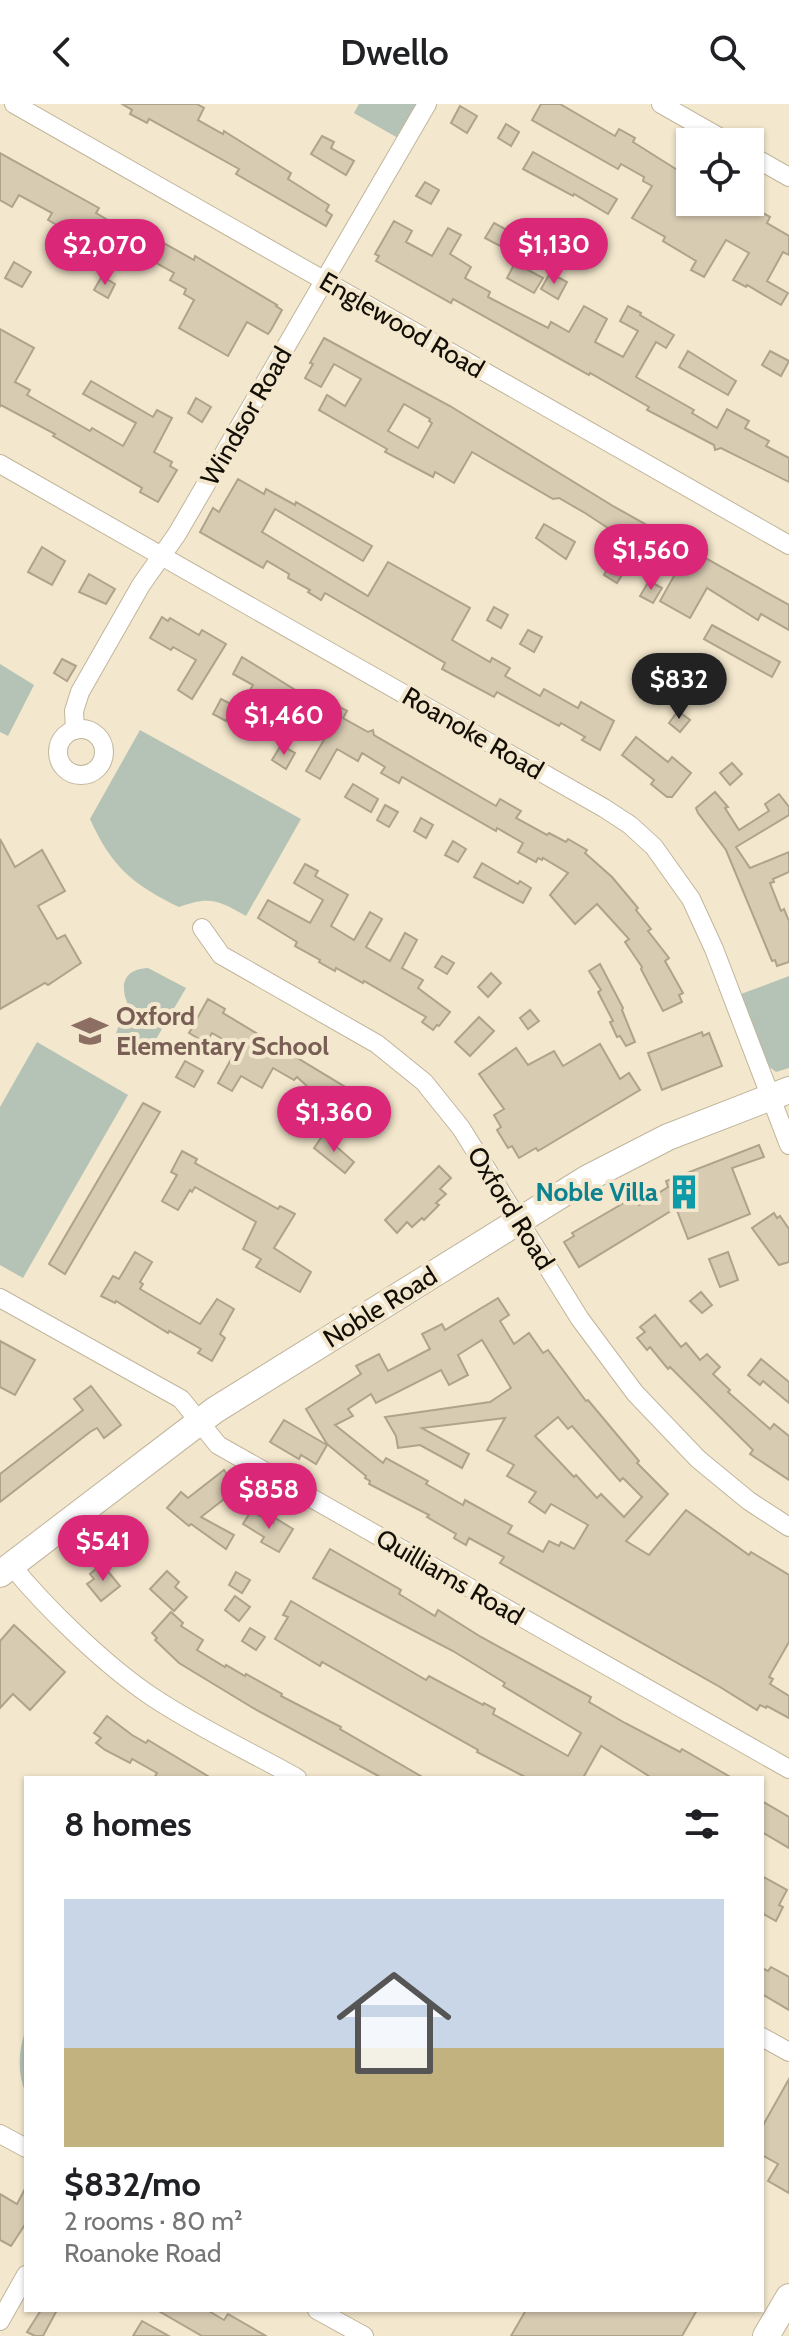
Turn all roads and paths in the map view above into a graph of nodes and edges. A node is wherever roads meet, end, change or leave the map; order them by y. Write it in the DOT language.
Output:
graph roads {
  1 [pos="14,104"];
  2 [pos="427,104"];
  3 [pos="661,104"];
  4 [pos="703,128"];
  5 [pos="764,163"];
  6 [pos="789,177"];
  7 [pos="324,281"];
  8 [pos="0,464"];
  9 [pos="789,545"];
  10 [pos="162,555"];
  11 [pos="75,730"];
  12 [pos="202,928"];
  13 [pos="780,1094"];
  14 [pos="789,1145"];
  15 [pos="519,1221"];
  16 [pos="0,1298"];
  17 [pos="198,1422"];
  18 [pos="789,1527"];
  19 [pos="5,1570"];
  20 [pos="789,1769"];
  21 [pos="293,1776"];
  22 [pos="764,2038"];
  23 [pos="789,2052"];
  24 [pos="0,2134"];
  25 [pos="24,2147"];
  26 [pos="24,2279"];
  27 [pos="788,2299"];
  28 [pos="321,2312"];
  29 [pos="0,2321"];
  30 [pos="364,2336"];
  31 [pos="766,2336"];
  1 -- 7 [label="street, Englewood Road"];
  2 -- 7 [label="street, Windsor Road"];
  3 -- 4 [label="street"];
  5 -- 6 [label="street"];
  7 -- 9 [label="street, Englewood Road"];
  7 -- 10 [label="street, Windsor Road"];
  8 -- 10 [label="street, Roanoke Road"];
  10 -- 11 [label="street, Windsor Road"];
  10 -- 13 [label="street, Roanoke Road"];
  12 -- 15 [label="street, Oxford Road"];
  13 -- 14 [label="street, Roanoke Road"];
  13 -- 15 [label="main road, Noble Road"];
  15 -- 17 [label="main road, Noble Road"];
  15 -- 18 [label="street, Oxford Road"];
  16 -- 17 [label="street, Quilliams Road"];
  17 -- 19 [label="main road, Noble Road"];
  17 -- 20 [label="street, Quilliams Road"];
  19 -- 21 [label="street"];
  22 -- 23 [label="street"];
  24 -- 25 [label="street"];
  26 -- 29 [label="street"];
  27 -- 31 [label="main road"];
  28 -- 30 [label="street"];
}
